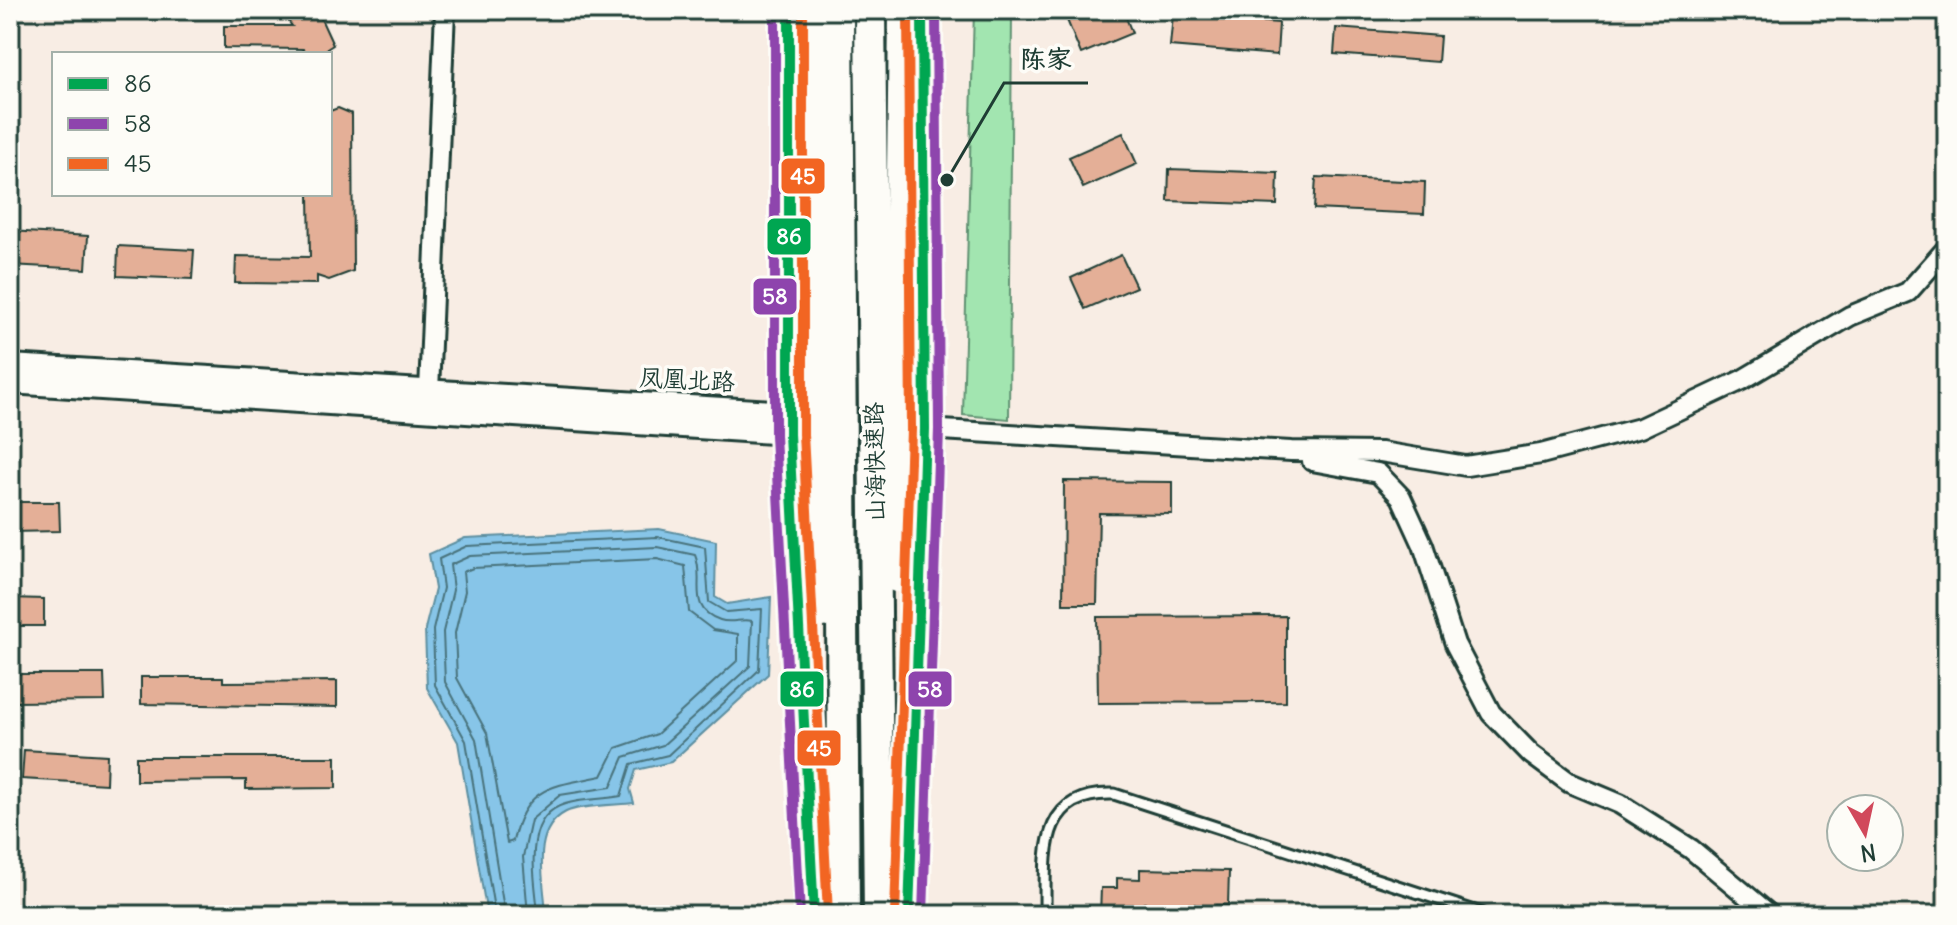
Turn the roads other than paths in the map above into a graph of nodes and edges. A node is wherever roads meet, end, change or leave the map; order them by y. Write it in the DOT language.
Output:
graph roads {
  1 [pos="445,10"];
  2 [pos="789,10"];
  3 [pos="812,10"];
  4 [pos="838,10"];
  5 [pos="870,10"];
  6 [pos="913,13"];
  7 [pos="1947,248"];
  8 [pos="10,366"];
  9 [pos="10,382"];
  10 [pos="429,391"];
  11 [pos="789,423"];
  12 [pos="925,429"];
  13 [pos="1182,445"];
  14 [pos="844,860"];
  15 [pos="814,915"];
  16 [pos="844,915"];
  17 [pos="879,915"];
  18 [pos="889,915"];
  19 [pos="909,915"];
  20 [pos="1045,915"];
  21 [pos="1487,915"];
  22 [pos="1770,915"];
  1 -- 10 [label="street"];
  2 -- 11 [label="main road"];
  3 -- 14 [label="highway, bridge"];
  4 -- 14 [label="highway, 山海快速路, bridge"];
  5 -- 17 [label="highway, 山海快速路, bridge"];
  6 -- 12 [label="main road"];
  6 -- 18 [label="highway, bridge"];
  7 -- 13 [label="street"];
  8 -- 10 [label="street, 凤凰北路"];
  9 -- 11 [label="street, 凤凰北路"];
  10 -- 11 [label="street, 凤凰北路"];
  11 -- 12 [label="street, 凤凰北路"];
  11 -- 15 [label="main road"];
  12 -- 13 [label="street"];
  12 -- 19 [label="main road"];
  13 -- 22 [label="street"];
  14 -- 16 [label="highway, 山海快速路, bridge"];
  20 -- 21 [label="lane"];
}
